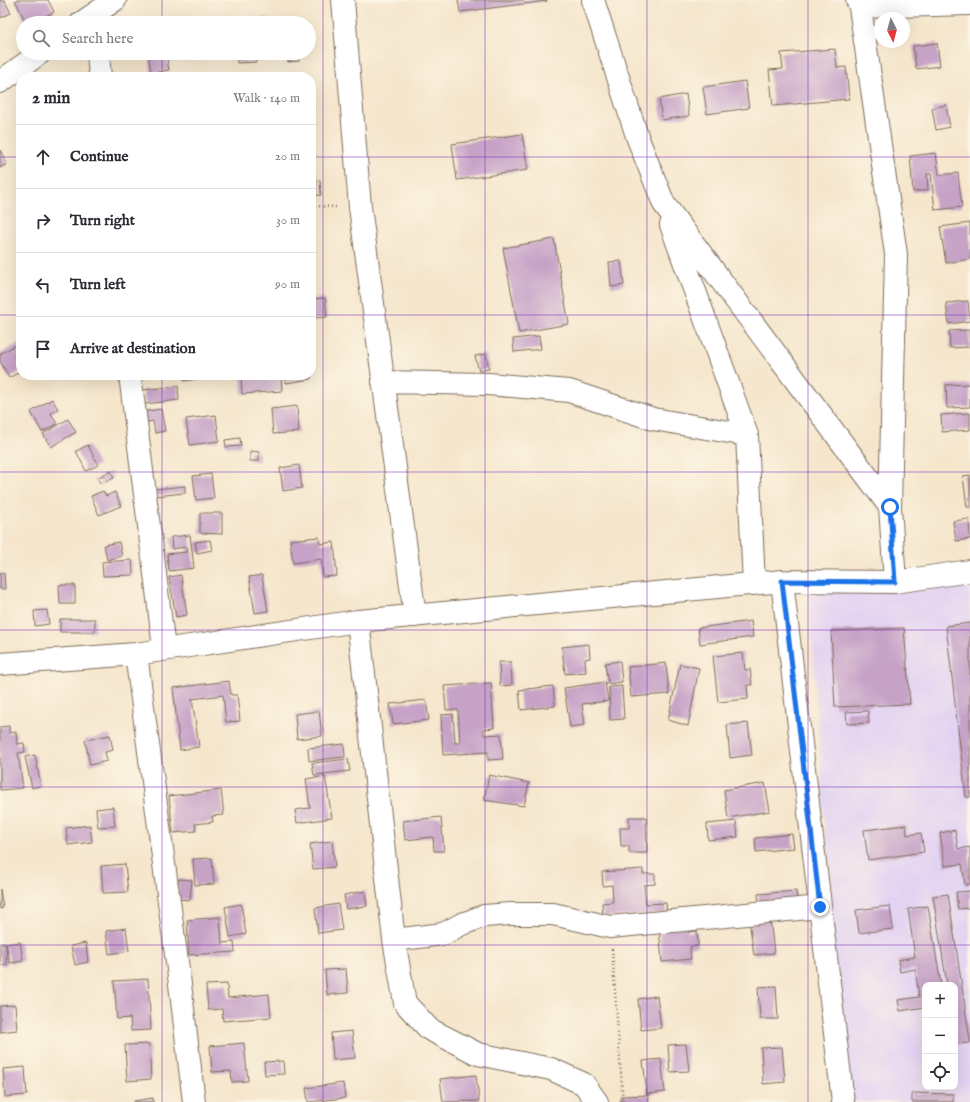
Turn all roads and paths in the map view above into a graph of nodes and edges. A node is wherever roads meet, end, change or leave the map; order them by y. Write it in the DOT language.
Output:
graph roads {
  1 [pos="115,0"];
  2 [pos="343,0"];
  3 [pos="593,0"];
  4 [pos="858,3"];
  5 [pos="970,4"];
  6 [pos="95,16"];
  7 [pos="30,60"];
  8 [pos="99,60"];
  9 [pos="100,72"];
  10 [pos="0,82"];
  11 [pos="664,204"];
  12 [pos="131,380"];
  13 [pos="383,382"];
  14 [pos="748,436"];
  15 [pos="890,507"];
  16 [pos="970,571"];
  17 [pos="782,581"];
  18 [pos="895,582"];
  19 [pos="754,584"];
  20 [pos="415,616"];
  21 [pos="358,621"];
  22 [pos="164,649"];
  23 [pos="136,654"];
  24 [pos="1,663"];
  25 [pos="820,907"];
  26 [pos="610,927"];
  27 [pos="394,940"];
  28 [pos="194,1102"];
  29 [pos="597,1102"];
  30 [pos="623,1102"];
  31 [pos="843,1102"];
  1 -- 6 [label="street"];
  2 -- 13 [label="street"];
  3 -- 11 [label="street"];
  4 -- 5 [label="street"];
  4 -- 15 [label="street"];
  7 -- 10 [label="street"];
  8 -- 9 [label="street"];
  11 -- 14 [label="street"];
  11 -- 15 [label="street"];
  12 -- 22 [label="street"];
  13 -- 14 [label="street"];
  13 -- 20 [label="street"];
  14 -- 19 [label="street"];
  15 -- 18 [label="street"];
  16 -- 18 [label="street"];
  17 -- 18 [label="street"];
  17 -- 19 [label="street"];
  17 -- 25 [label="street"];
  19 -- 20 [label="street"];
  20 -- 21 [label="street"];
  21 -- 22 [label="street"];
  21 -- 27 [label="street"];
  22 -- 23 [label="street"];
  23 -- 24 [label="street"];
  23 -- 28 [label="street"];
  25 -- 26 [label="street"];
  25 -- 31 [label="street"];
  26 -- 27 [label="street"];
  26 -- 30 [label="path"];
  27 -- 29 [label="street"];
}
